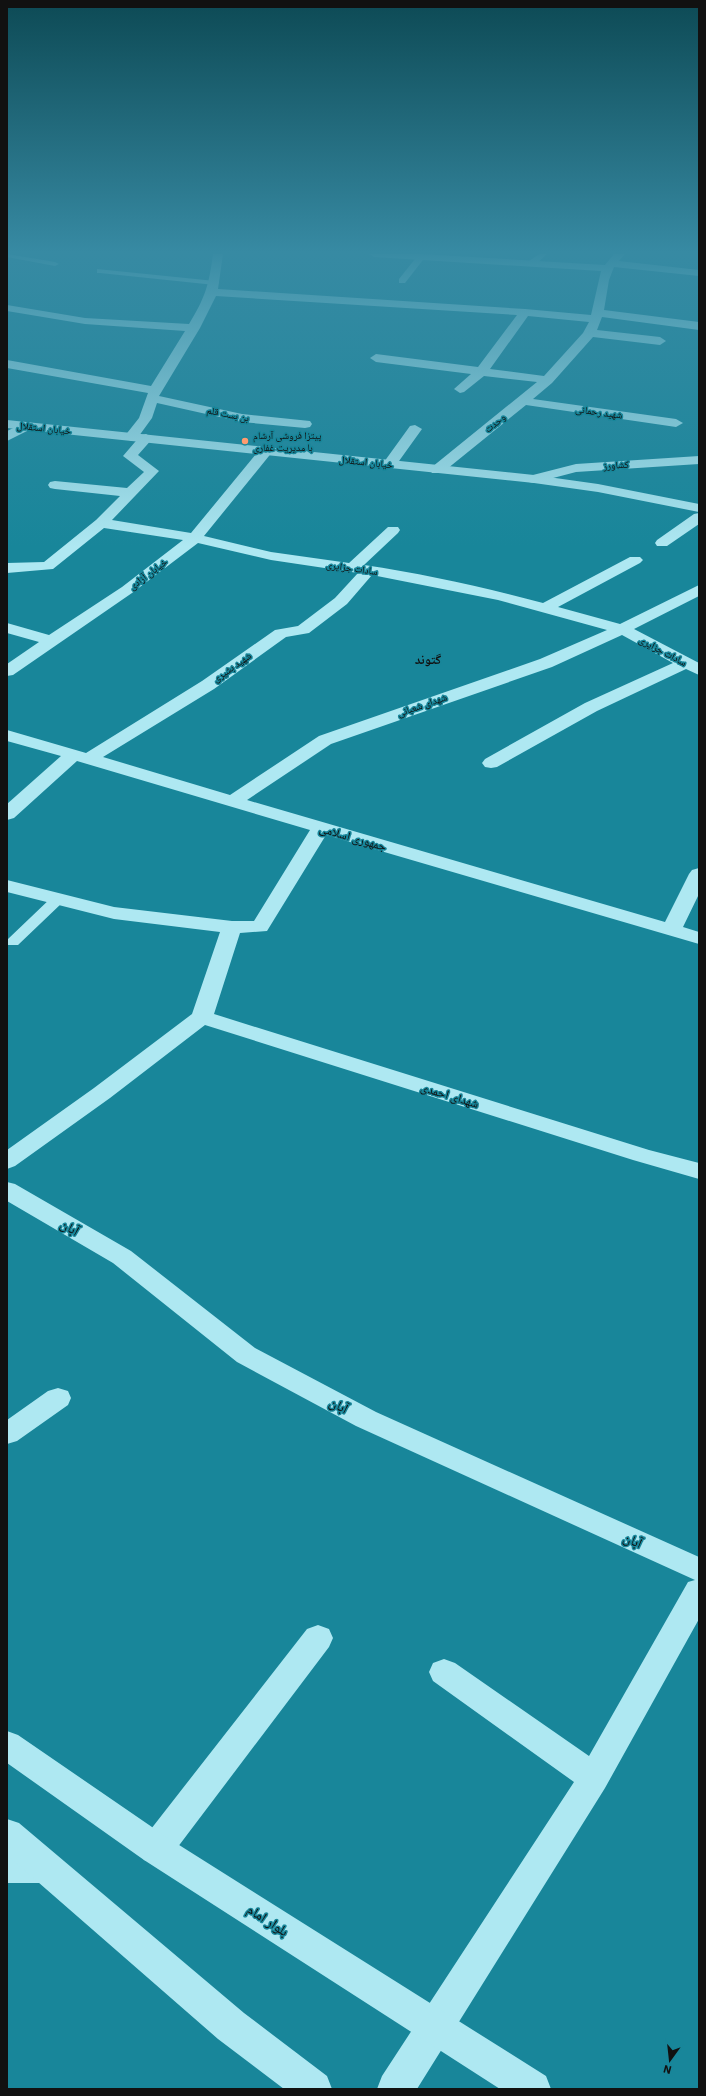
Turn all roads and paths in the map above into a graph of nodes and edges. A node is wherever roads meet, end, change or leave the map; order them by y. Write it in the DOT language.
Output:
graph roads {
  1 [pos="180,352"];
  2 [pos="496,352"];
  3 [pos="573,352"];
  4 [pos="376,358"];
  5 [pos="7,364"];
  6 [pos="482,371"];
  7 [pos="548,380"];
  8 [pos="460,389"];
  9 [pos="154,394"];
  10 [pos="522,401"];
  11 [pos="676,423"];
  12 [pos="7,424"];
  13 [pos="305,424"];
  14 [pos="26,426"];
  15 [pos="416,430"];
  16 [pos="7,437"];
  17 [pos="131,437"];
  18 [pos="146,438"];
  19 [pos="266,451"];
  20 [pos="699,460"];
  21 [pos="389,464"];
  22 [pos="437,470"];
  23 [pos="534,479"];
  24 [pos="55,485"];
  25 [pos="131,493"];
  26 [pos="699,508"];
  27 [pos="699,517"];
  28 [pos="101,523"];
  29 [pos="393,530"];
  30 [pos="195,538"];
  31 [pos="662,543"];
  32 [pos="635,560"];
  33 [pos="7,568"];
  34 [pos="352,568"];
  35 [pos="369,570"];
  36 [pos="698,592"];
  37 [pos="545,608"];
  38 [pos="7,628"];
  39 [pos="622,629"];
  40 [pos="52,642"];
  41 [pos="692,667"];
  42 [pos="7,671"];
  43 [pos="7,735"];
  44 [pos="80,757"];
  45 [pos="492,763"];
  46 [pos="233,801"];
  47 [pos="7,814"];
  48 [pos="321,827"];
  49 [pos="699,874"];
  50 [pos="7,886"];
  51 [pos="58,899"];
  52 [pos="232,927"];
  53 [pos="671,930"];
  54 [pos="699,938"];
  55 [pos="14,942"];
  56 [pos="202,1017"];
  57 [pos="7,1161"];
  58 [pos="699,1171"];
  59 [pos="7,1190"];
  60 [pos="58,1398"];
  61 [pos="7,1434"];
  62 [pos="699,1570"];
  63 [pos="699,1591"];
  64 [pos="318,1638"];
  65 [pos="444,1672"];
  66 [pos="7,1745"];
  67 [pos="594,1778"];
  68 [pos="7,1834"];
  69 [pos="156,1849"];
  70 [pos="7,1867"];
  71 [pos="45,1867"];
  72 [pos="436,2028"];
  73 [pos="314,2089"];
  74 [pos="395,2089"];
  75 [pos="533,2089"];
  1 -- 9 [label="street"];
  2 -- 6 [label="street"];
  3 -- 7 [label="street, وحدت"];
  4 -- 6 [label="street"];
  5 -- 9 [label="street, بن بست قلم"];
  6 -- 7 [label="street"];
  6 -- 8 [label="street"];
  7 -- 10 [label="street, وحدت"];
  9 -- 13 [label="street, بن بست قلم"];
  9 -- 17 [label="street"];
  10 -- 11 [label="street, شهید رحمانی"];
  10 -- 22 [label="street, وحدت"];
  12 -- 14 [label="street, خیابان استقلال"];
  14 -- 16 [label="street"];
  14 -- 17 [label="street, خیابان استقلال"];
  15 -- 21 [label="street"];
  17 -- 18 [label="street, خیابان استقلال"];
  18 -- 19 [label="street, خیابان استقلال"];
  18 -- 25 [label="street"];
  19 -- 21 [label="street, خیابان استقلال"];
  19 -- 30 [label="street, خیابان آزادی"];
  20 -- 23 [label="street, کشاورز"];
  21 -- 22 [label="street, خیابان استقلال"];
  22 -- 23 [label="street, خیابان استقلال"];
  23 -- 26 [label="street, خیابان استقلال"];
  24 -- 25 [label="street"];
  25 -- 28 [label="street"];
  27 -- 31 [label="street"];
  28 -- 30 [label="street, سادات جزایری"];
  28 -- 33 [label="street"];
  29 -- 34 [label="street"];
  30 -- 34 [label="street, سادات جزایری"];
  30 -- 40 [label="street, خیابان آزادی"];
  32 -- 37 [label="street"];
  34 -- 35 [label="street, سادات جزایری"];
  35 -- 37 [label="street, سادات جزایری"];
  35 -- 44 [label="street, شهید بشیری"];
  36 -- 39 [label="street, شهدای شعبانی"];
  37 -- 39 [label="street, سادات جزایری"];
  38 -- 40 [label="street"];
  39 -- 41 [label="street, سادات جزایری"];
  39 -- 46 [label="street, شهدای شعبانی"];
  40 -- 42 [label="street, خیابان آزادی"];
  41 -- 45 [label="street"];
  43 -- 44 [label="street, جمهوری اسلامی"];
  44 -- 46 [label="street, جمهوری اسلامی"];
  44 -- 47 [label="street, شهید بشیری"];
  46 -- 48 [label="street, جمهوری اسلامی"];
  48 -- 52 [label="street"];
  48 -- 53 [label="street, جمهوری اسلامی"];
  49 -- 53 [label="street"];
  50 -- 51 [label="street"];
  51 -- 52 [label="street"];
  51 -- 55 [label="lane"];
  52 -- 56 [label="street"];
  53 -- 54 [label="street, جمهوری اسلامی"];
  56 -- 57 [label="street"];
  56 -- 58 [label="street, شهدای احمدی"];
  59 -- 62 [label="street, آبان"];
  60 -- 61 [label="street"];
  63 -- 67 [label="street"];
  64 -- 69 [label="street"];
  65 -- 67 [label="street"];
  66 -- 69 [label="street, بلوار امام"];
  67 -- 72 [label="street"];
  68 -- 71 [label="street"];
  69 -- 72 [label="street, بلوار امام"];
  70 -- 71 [label="street"];
  71 -- 73 [label="street"];
  72 -- 74 [label="street"];
  72 -- 75 [label="street, بلوار امام"];
}
